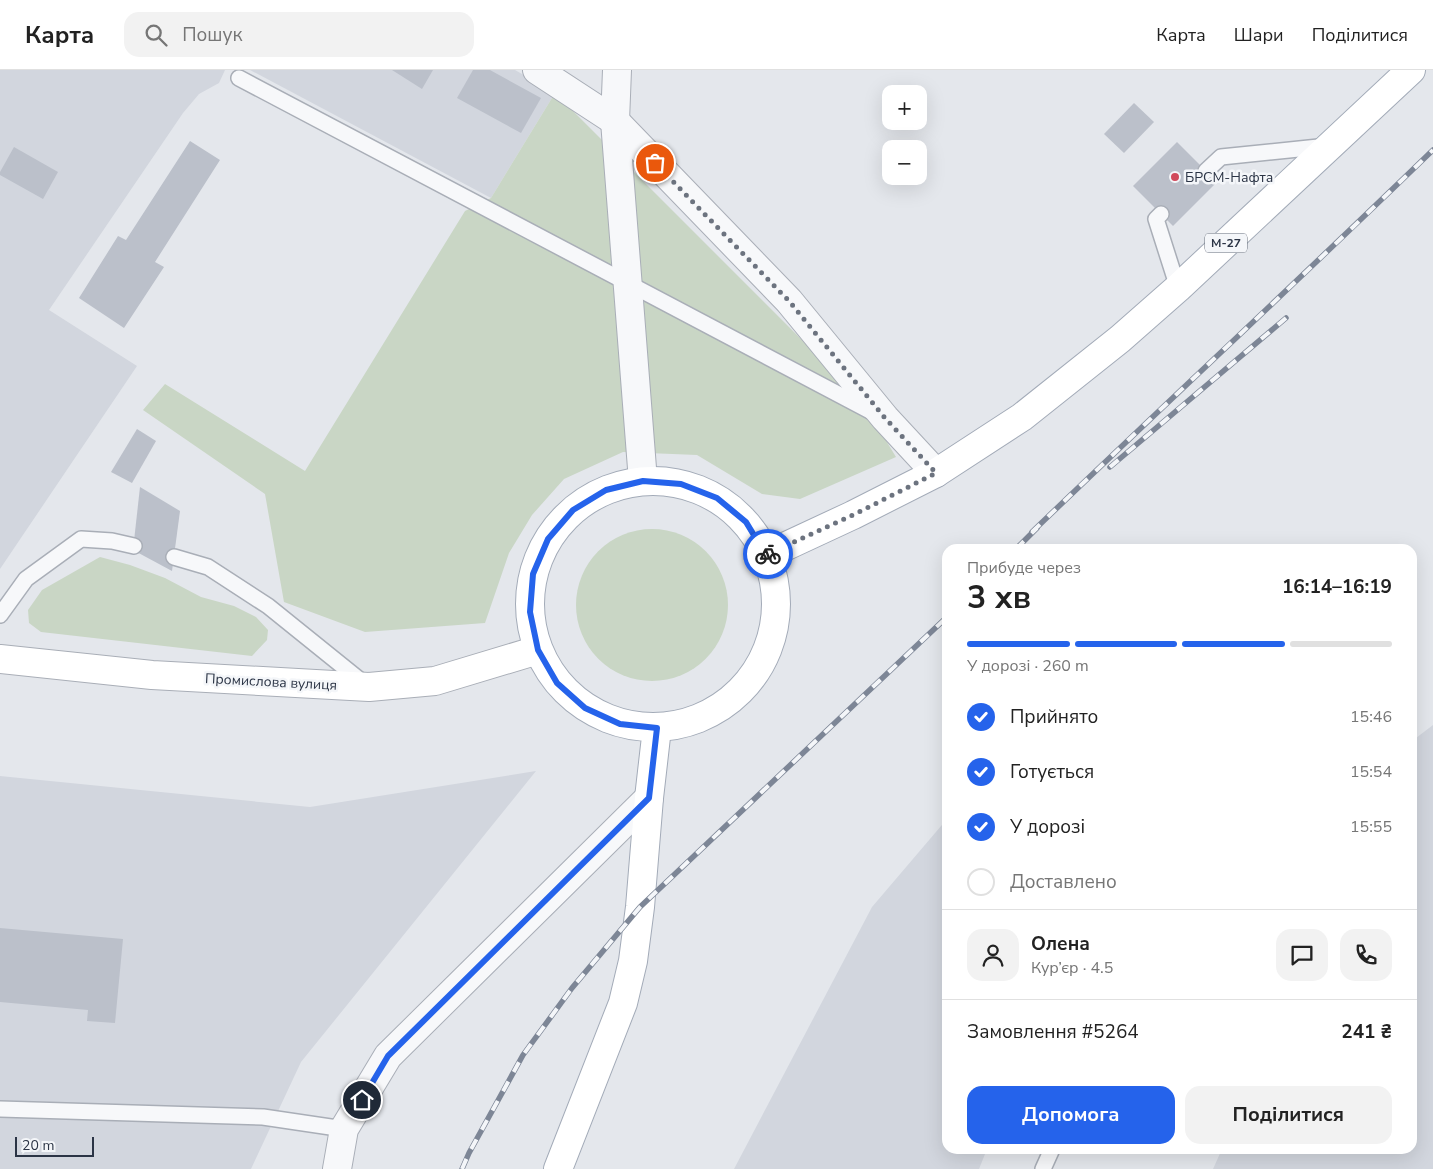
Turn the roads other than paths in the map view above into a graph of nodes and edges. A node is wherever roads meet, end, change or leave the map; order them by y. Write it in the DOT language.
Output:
graph roads {
  1 [pos="537,70"];
  2 [pos="617,70"];
  3 [pos="1411,70"];
  4 [pos="239,78"];
  5 [pos="615,121"];
  6 [pos="1330,146"];
  7 [pos="1206,171"];
  8 [pos="1161,214"];
  9 [pos="628,283"];
  10 [pos="1178,288"];
  11 [pos="885,418"];
  12 [pos="936,473"];
  13 [pos="643,481"];
  14 [pos="134,546"];
  15 [pos="766,555"];
  16 [pos="174,557"];
  17 [pos="0,615"];
  18 [pos="538,650"];
  19 [pos="0,660"];
  20 [pos="369,687"];
  21 [pos="657,728"];
  22 [pos="649,798"];
  23 [pos="0,1109"];
  24 [pos="344,1129"];
  25 [pos="1050,1154"];
  26 [pos="337,1169"];
  27 [pos="558,1169"];
  28 [pos="1043,1169"];
  1 -- 5 [label="street"];
  2 -- 5 [label="street"];
  3 -- 6 [label="main road, М-27"];
  4 -- 9 [label="lane"];
  5 -- 9 [label="street"];
  5 -- 11 [label="street"];
  6 -- 7 [label="lane"];
  6 -- 10 [label="main road, М-27"];
  8 -- 10 [label="lane"];
  9 -- 11 [label="lane"];
  9 -- 13 [label="street"];
  10 -- 12 [label="main road, М-27"];
  11 -- 12 [label="street"];
  12 -- 15 [label="main road, М-27"];
  13 -- 15 [label="main road"];
  13 -- 18 [label="main road"];
  14 -- 17 [label="lane"];
  15 -- 21 [label="main road"];
  16 -- 20 [label="lane"];
  18 -- 20 [label="main road, Промислова вулиця"];
  18 -- 21 [label="main road"];
  19 -- 20 [label="main road, Промислова вулиця"];
  21 -- 22 [label="main road"];
  22 -- 24 [label="street"];
  22 -- 27 [label="main road"];
  23 -- 24 [label="lane"];
  24 -- 26 [label="street"];
  25 -- 28 [label="lane"];
}
